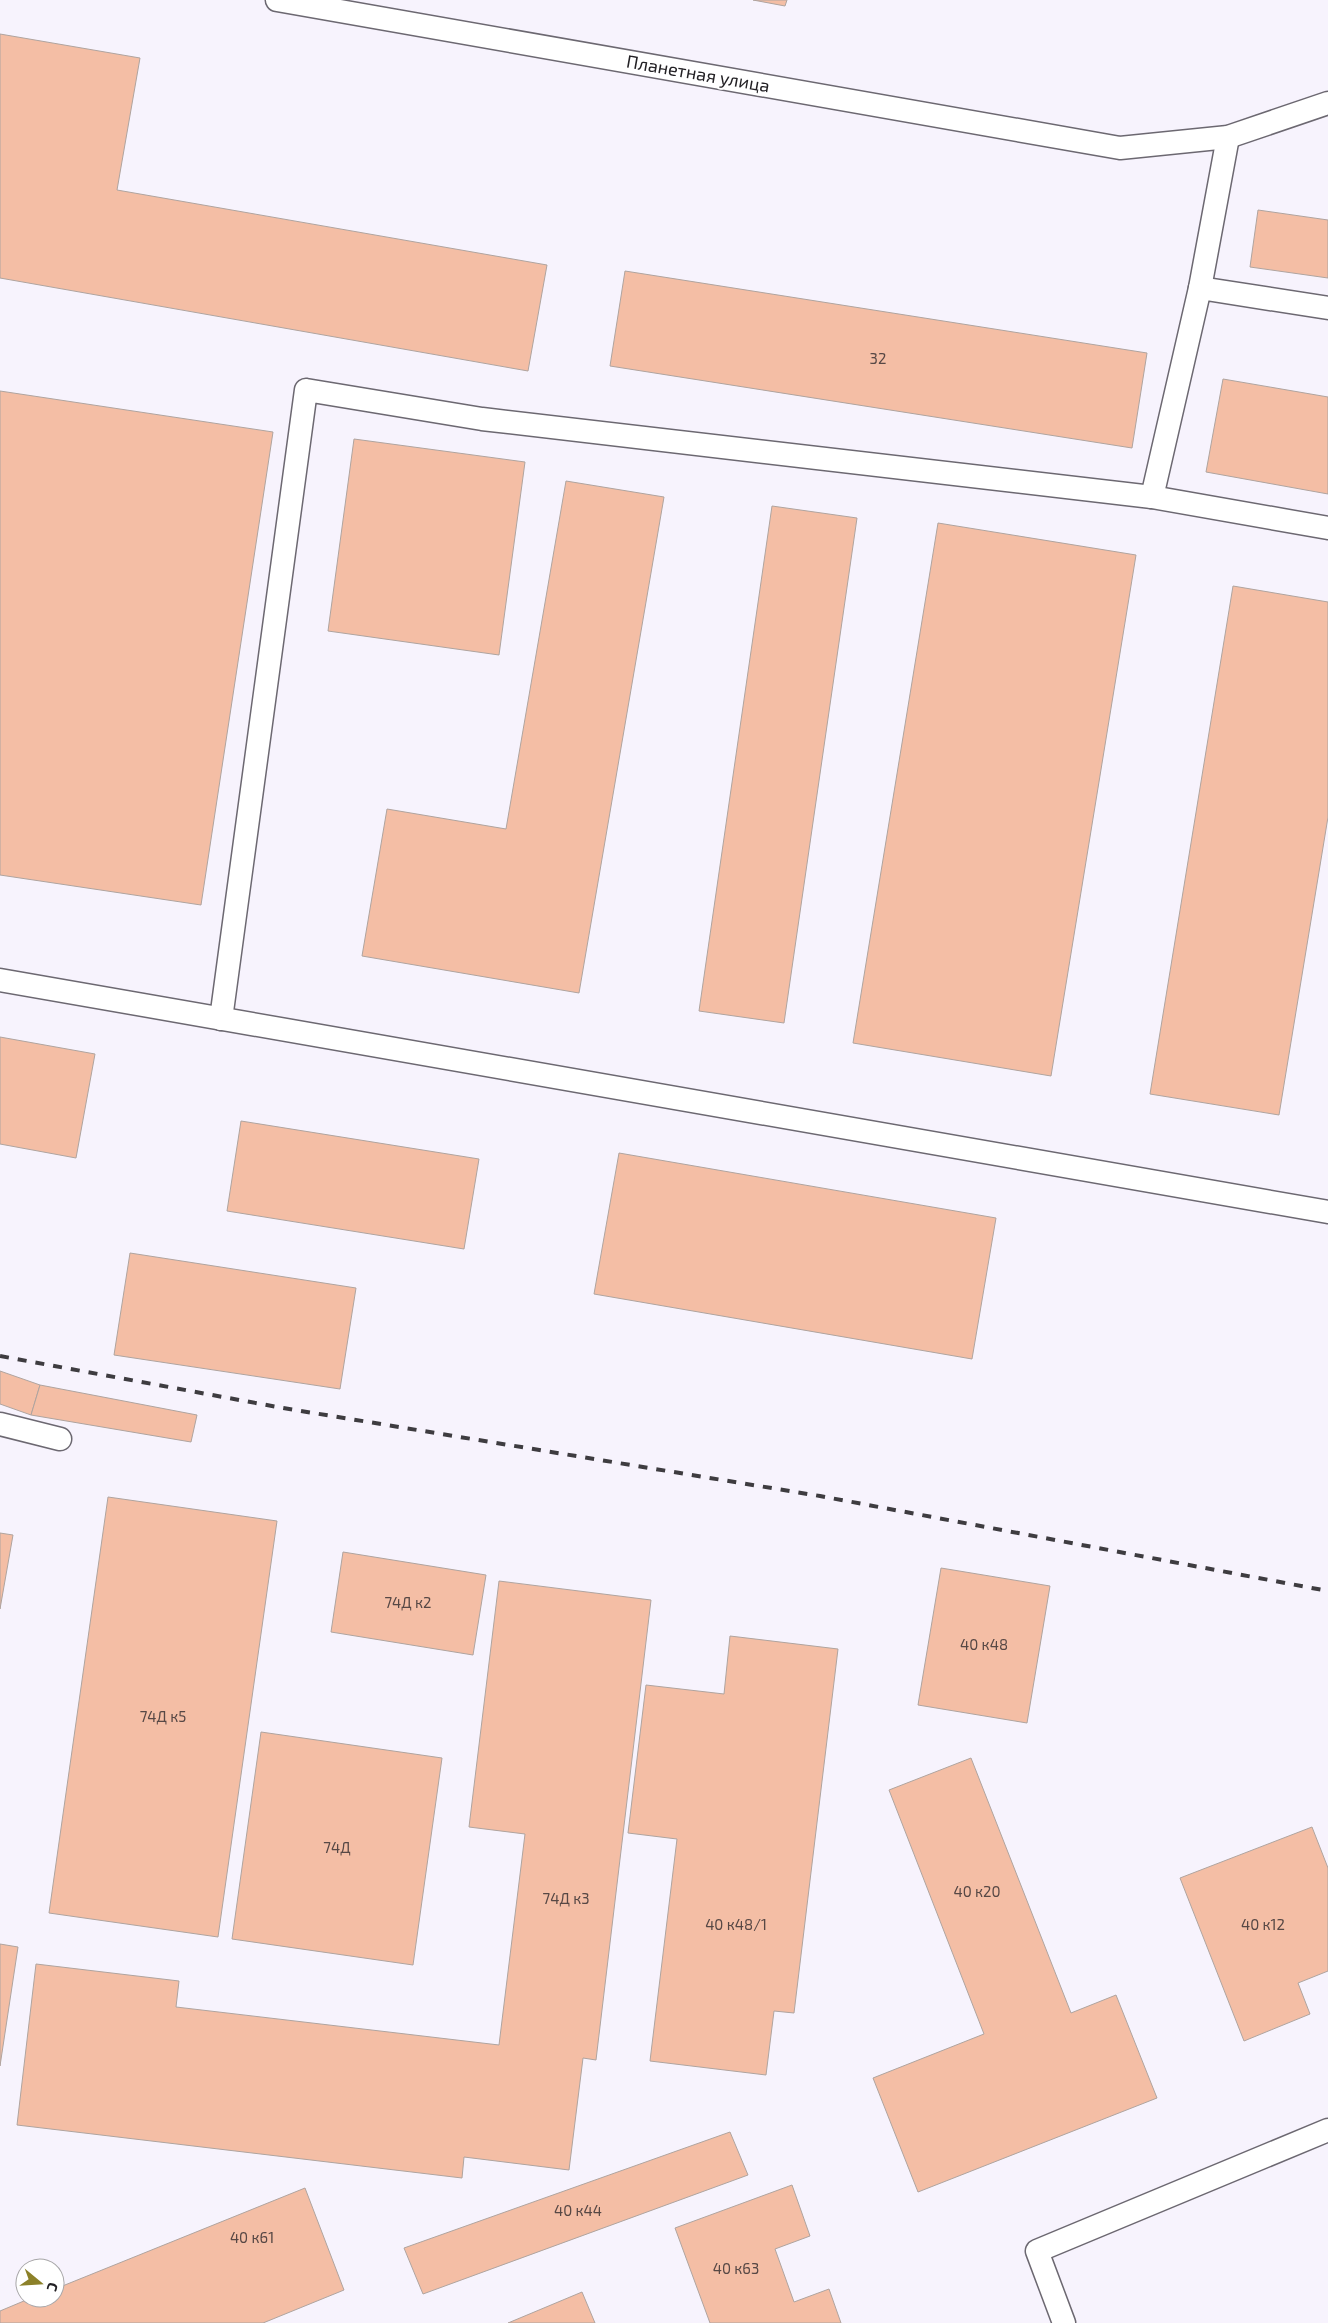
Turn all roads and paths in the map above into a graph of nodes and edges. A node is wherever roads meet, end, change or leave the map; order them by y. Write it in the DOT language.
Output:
graph roads {
  1 [pos="276,0"];
  2 [pos="1328,102"];
  3 [pos="1228,137"];
  4 [pos="1200,288"];
  5 [pos="1328,308"];
  6 [pos="1152,497"];
  7 [pos="1328,528"];
  8 [pos="0,980"];
  9 [pos="221,1019"];
  10 [pos="1328,1212"];
  11 [pos="0,1424"];
  12 [pos="60,1439"];
  13 [pos="1328,2130"];
  14 [pos="1064,2323"];
  1 -- 3 [label="lane, Планетная улица"];
  2 -- 3 [label="lane, Планетная улица"];
  3 -- 4 [label="lane"];
  4 -- 5 [label="lane"];
  4 -- 6 [label="lane"];
  6 -- 7 [label="lane"];
  6 -- 9 [label="lane"];
  8 -- 9 [label="lane"];
  9 -- 10 [label="lane"];
  11 -- 12 [label="lane"];
  13 -- 14 [label="lane"];
}
